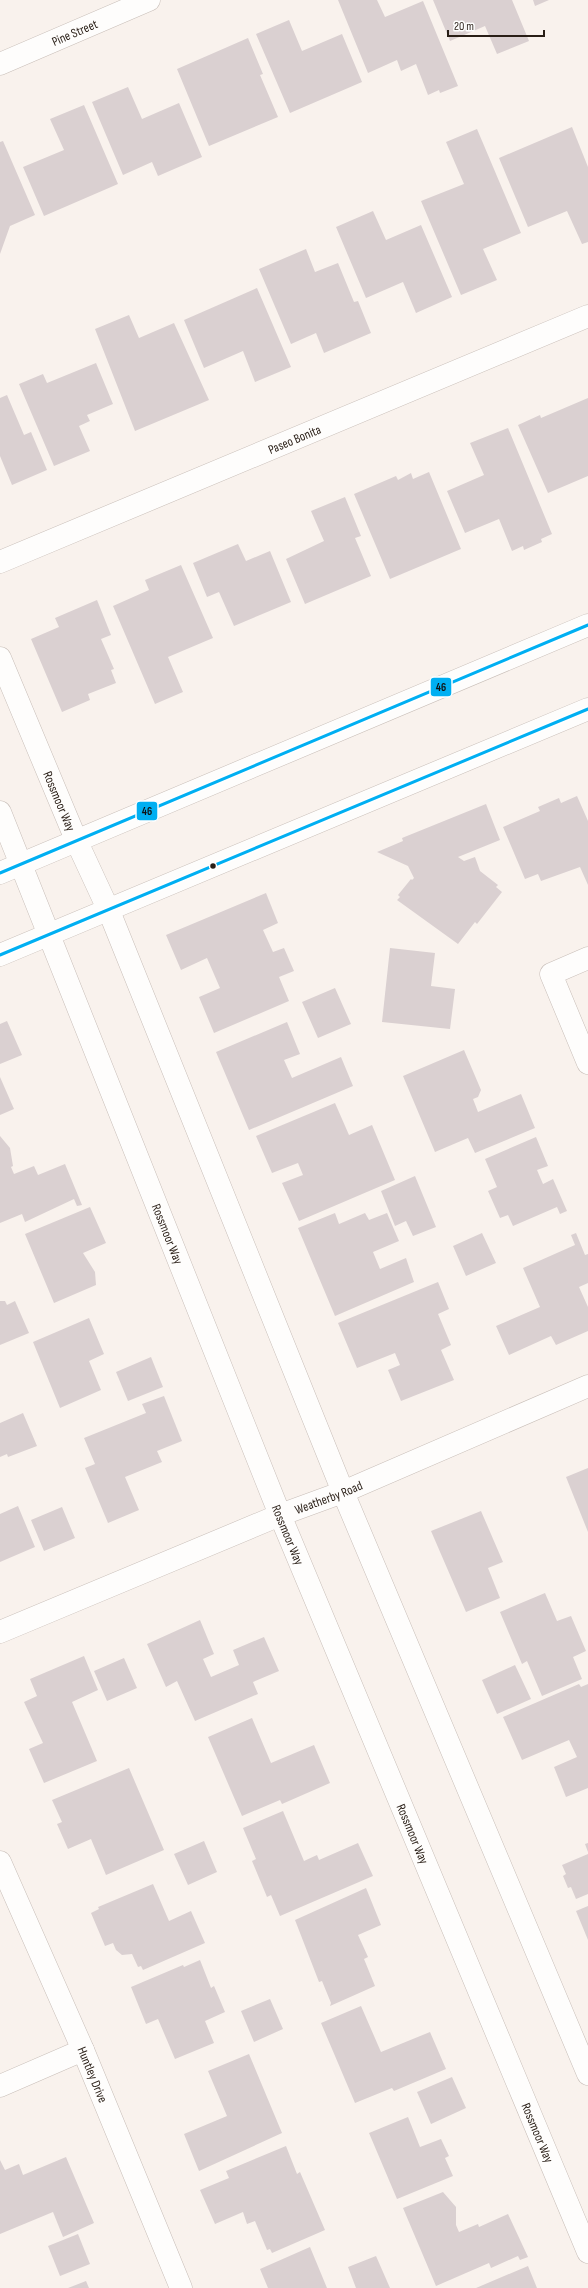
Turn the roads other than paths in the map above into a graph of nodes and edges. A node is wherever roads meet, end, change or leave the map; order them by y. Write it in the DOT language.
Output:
graph roads {
  1 [pos="149,0"];
  2 [pos="0,64"];
  3 [pos="588,316"];
  4 [pos="0,562"];
  5 [pos="588,624"];
  6 [pos="0,658"];
  7 [pos="588,708"];
  8 [pos="0,812"];
  9 [pos="77,842"];
  10 [pos="22,864"];
  11 [pos="0,873"];
  12 [pos="109,911"];
  13 [pos="48,935"];
  14 [pos="0,955"];
  15 [pos="588,958"];
  16 [pos="588,1063"];
  17 [pos="588,1386"];
  18 [pos="343,1492"];
  19 [pos="280,1515"];
  20 [pos="0,1632"];
  21 [pos="0,1862"];
  22 [pos="82,2050"];
  23 [pos="588,2074"];
  24 [pos="0,2086"];
  25 [pos="588,2252"];
  26 [pos="181,2288"];
  1 -- 2 [label="street, Pine Street"];
  3 -- 4 [label="street, Paseo Bonita"];
  5 -- 9 [label="street"];
  6 -- 9 [label="street, Rossmoor Way"];
  7 -- 12 [label="street"];
  8 -- 10 [label="street, Rossmoor Way"];
  9 -- 10 [label="street"];
  9 -- 12 [label="street, Rossmoor Way"];
  10 -- 11 [label="street"];
  10 -- 13 [label="street, Rossmoor Way"];
  12 -- 13 [label="street"];
  12 -- 18 [label="street, Rossmoor Way"];
  13 -- 14 [label="street"];
  13 -- 19 [label="street, Rossmoor Way"];
  15 -- 16 [label="street"];
  17 -- 18 [label="street, Weatherby Road"];
  18 -- 19 [label="street, Weatherby Road"];
  18 -- 23 [label="street, Rossmoor Way"];
  19 -- 20 [label="street, Weatherby Road"];
  19 -- 25 [label="street, Rossmoor Way"];
  21 -- 22 [label="street, Huntley Drive"];
  22 -- 24 [label="street"];
  22 -- 26 [label="street, Huntley Drive"];
}
